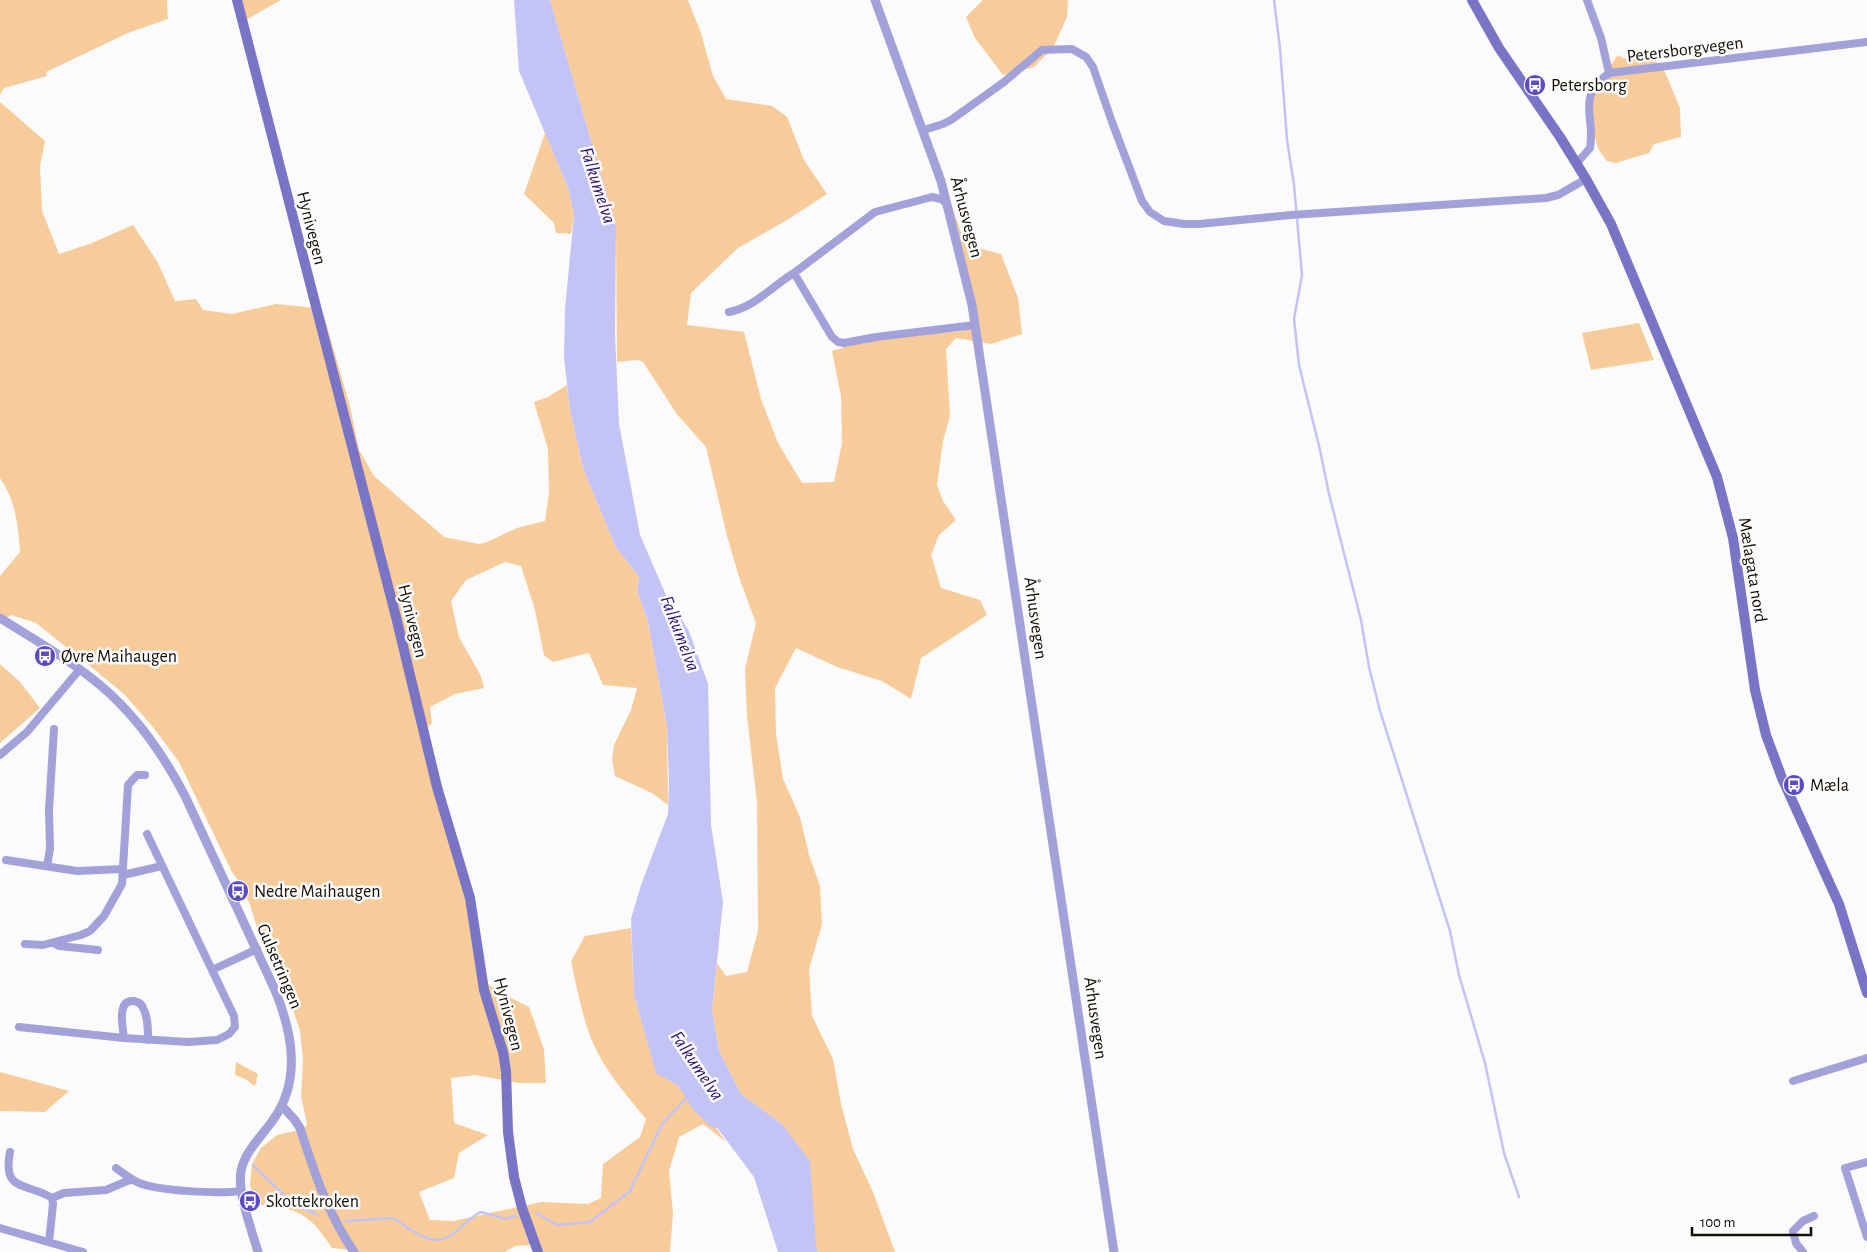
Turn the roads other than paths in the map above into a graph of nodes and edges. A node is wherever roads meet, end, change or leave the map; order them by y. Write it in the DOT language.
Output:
graph roads {
  1 [pos="237,0"];
  2 [pos="875,0"];
  3 [pos="1472,0"];
  4 [pos="1587,0"];
  5 [pos="1867,42"];
  6 [pos="1609,73"];
  7 [pos="924,130"];
  8 [pos="1577,164"];
  9 [pos="1586,179"];
  10 [pos="941,180"];
  11 [pos="932,197"];
  12 [pos="947,204"];
  13 [pos="794,273"];
  14 [pos="729,312"];
  15 [pos="975,325"];
  16 [pos="0,618"];
  17 [pos="80,669"];
  18 [pos="54,729"];
  19 [pos="0,755"];
  20 [pos="145,775"];
  21 [pos="147,834"];
  22 [pos="6,860"];
  23 [pos="47,866"];
  24 [pos="162,866"];
  25 [pos="123,872"];
  26 [pos="53,943"];
  27 [pos="25,944"];
  28 [pos="257,949"];
  29 [pos="98,950"];
  30 [pos="212,970"];
  31 [pos="1867,993"];
  32 [pos="19,1027"];
  33 [pos="124,1038"];
  34 [pos="148,1040"];
  35 [pos="1867,1058"];
  36 [pos="1793,1081"];
  37 [pos="282,1106"];
  38 [pos="10,1152"];
  39 [pos="1867,1162"];
  40 [pos="116,1168"];
  41 [pos="132,1179"];
  42 [pos="241,1191"];
  43 [pos="52,1198"];
  44 [pos="1814,1216"];
  45 [pos="0,1228"];
  46 [pos="1867,1237"];
  47 [pos="49,1242"];
  48 [pos="83,1252"];
  49 [pos="258,1252"];
  50 [pos="354,1252"];
  51 [pos="538,1252"];
  52 [pos="1114,1252"];
  53 [pos="1803,1252"];
  1 -- 51 [label="main road, Hynivegen"];
  2 -- 7 [label="street, Århusvegen"];
  3 -- 8 [label="main road, Mælagata nord"];
  4 -- 6 [label="street"];
  5 -- 6 [label="street, Petersborgvegen"];
  6 -- 8 [label="street, Petersborgvegen"];
  7 -- 9 [label="street"];
  7 -- 10 [label="street, Århusvegen"];
  8 -- 9 [label="main road, Mælagata nord"];
  9 -- 31 [label="main road, Mælagata nord"];
  10 -- 11 [label="street"];
  10 -- 12 [label="street, Århusvegen"];
  11 -- 12 [label="street"];
  11 -- 13 [label="street"];
  12 -- 15 [label="street, Århusvegen"];
  13 -- 14 [label="street"];
  13 -- 15 [label="street"];
  15 -- 52 [label="street, Århusvegen"];
  16 -- 17 [label="street, Gulsetringen"];
  17 -- 19 [label="street"];
  17 -- 28 [label="street, Gulsetringen"];
  18 -- 23 [label="street"];
  20 -- 25 [label="street"];
  21 -- 24 [label="street"];
  22 -- 23 [label="street"];
  23 -- 25 [label="street"];
  24 -- 25 [label="street"];
  24 -- 30 [label="street"];
  25 -- 26 [label="street"];
  26 -- 27 [label="street"];
  26 -- 29 [label="street"];
  28 -- 30 [label="street"];
  28 -- 37 [label="street, Gulsetringen"];
  30 -- 34 [label="street"];
  32 -- 33 [label="street"];
  33 -- 34 [label="street"];
  33 -- 34 [label="street"];
  35 -- 36 [label="street"];
  37 -- 42 [label="street, Gulsetringen"];
  37 -- 50 [label="street"];
  38 -- 43 [label="street"];
  39 -- 46 [label="street"];
  40 -- 41 [label="street"];
  41 -- 42 [label="street"];
  41 -- 43 [label="street"];
  42 -- 49 [label="street"];
  43 -- 47 [label="street"];
  44 -- 53 [label="street"];
  45 -- 47 [label="street"];
  47 -- 48 [label="street"];
}
